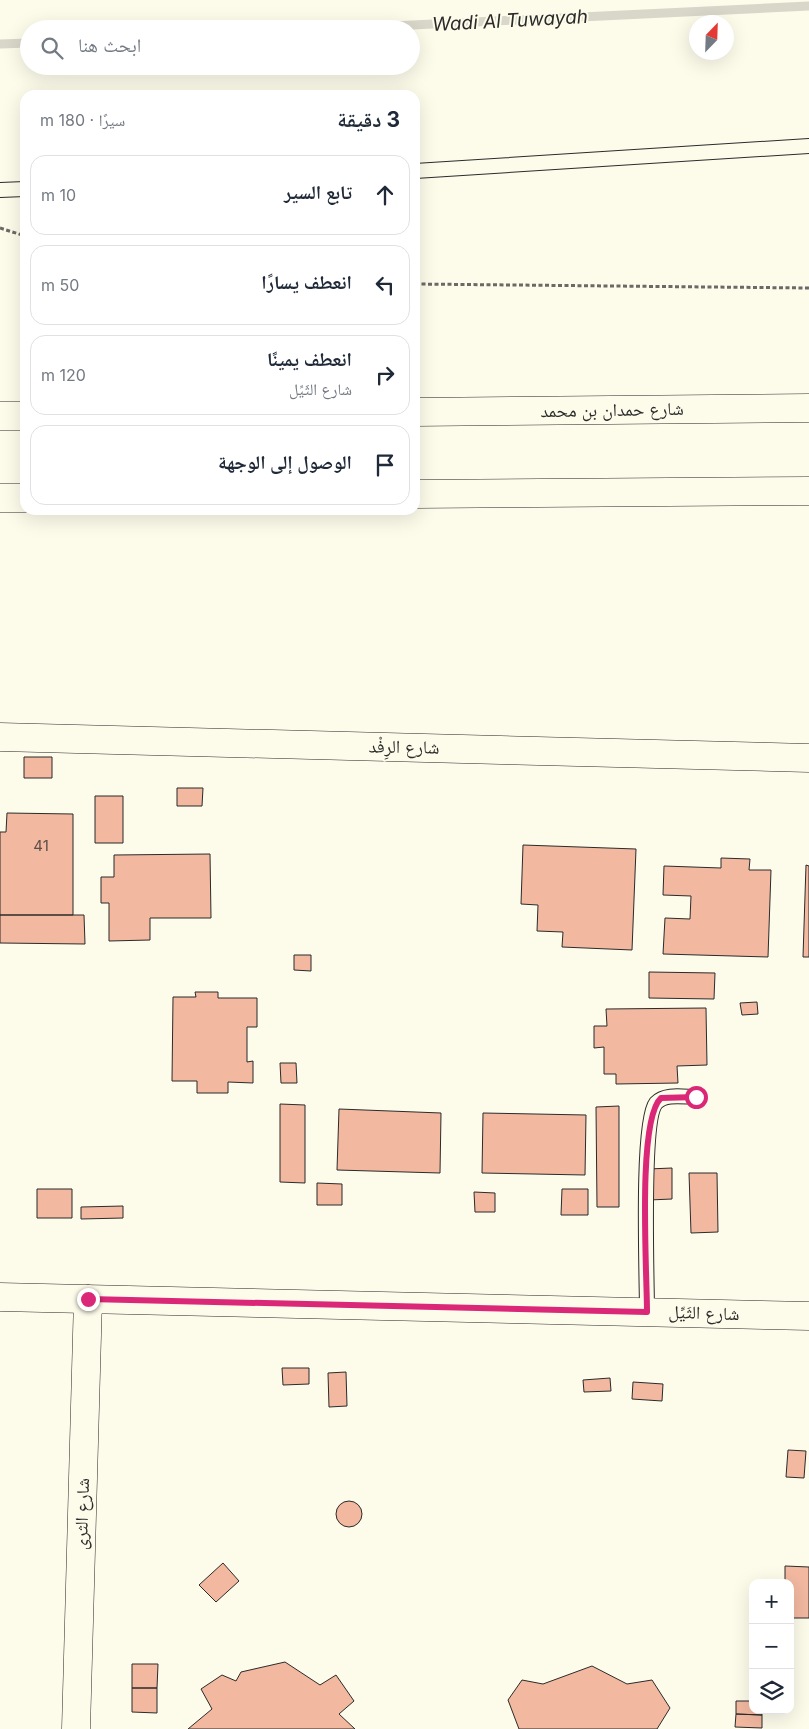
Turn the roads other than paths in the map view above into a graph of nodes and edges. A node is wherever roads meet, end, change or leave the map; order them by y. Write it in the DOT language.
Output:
graph roads {
  1 [pos="809,146"];
  2 [pos="420,171"];
  3 [pos="20,189"];
  4 [pos="0,190"];
  5 [pos="809,408"];
  6 [pos="420,412"];
  7 [pos="0,416"];
  8 [pos="20,416"];
  9 [pos="809,491"];
  10 [pos="420,494"];
  11 [pos="0,498"];
  12 [pos="20,498"];
  13 [pos="0,737"];
  14 [pos="809,758"];
  15 [pos="696,1097"];
  16 [pos="0,1297"];
  17 [pos="88,1299"];
  18 [pos="647,1312"];
  19 [pos="809,1316"];
  20 [pos="76,1729"];
  1 -- 2 [label="lane"];
  3 -- 4 [label="lane"];
  5 -- 6 [label="street, شارع حمدان بن محمد"];
  7 -- 8 [label="street"];
  9 -- 10 [label="street"];
  11 -- 12 [label="street"];
  13 -- 14 [label="street, شارع الرِفْد"];
  15 -- 18 [label="lane"];
  16 -- 17 [label="street, شارع الثَيِّل"];
  17 -- 18 [label="street, شارع الثَيِّل"];
  17 -- 20 [label="street, شارع الثرى"];
  18 -- 19 [label="street, شارع الثَيِّل"];
}
